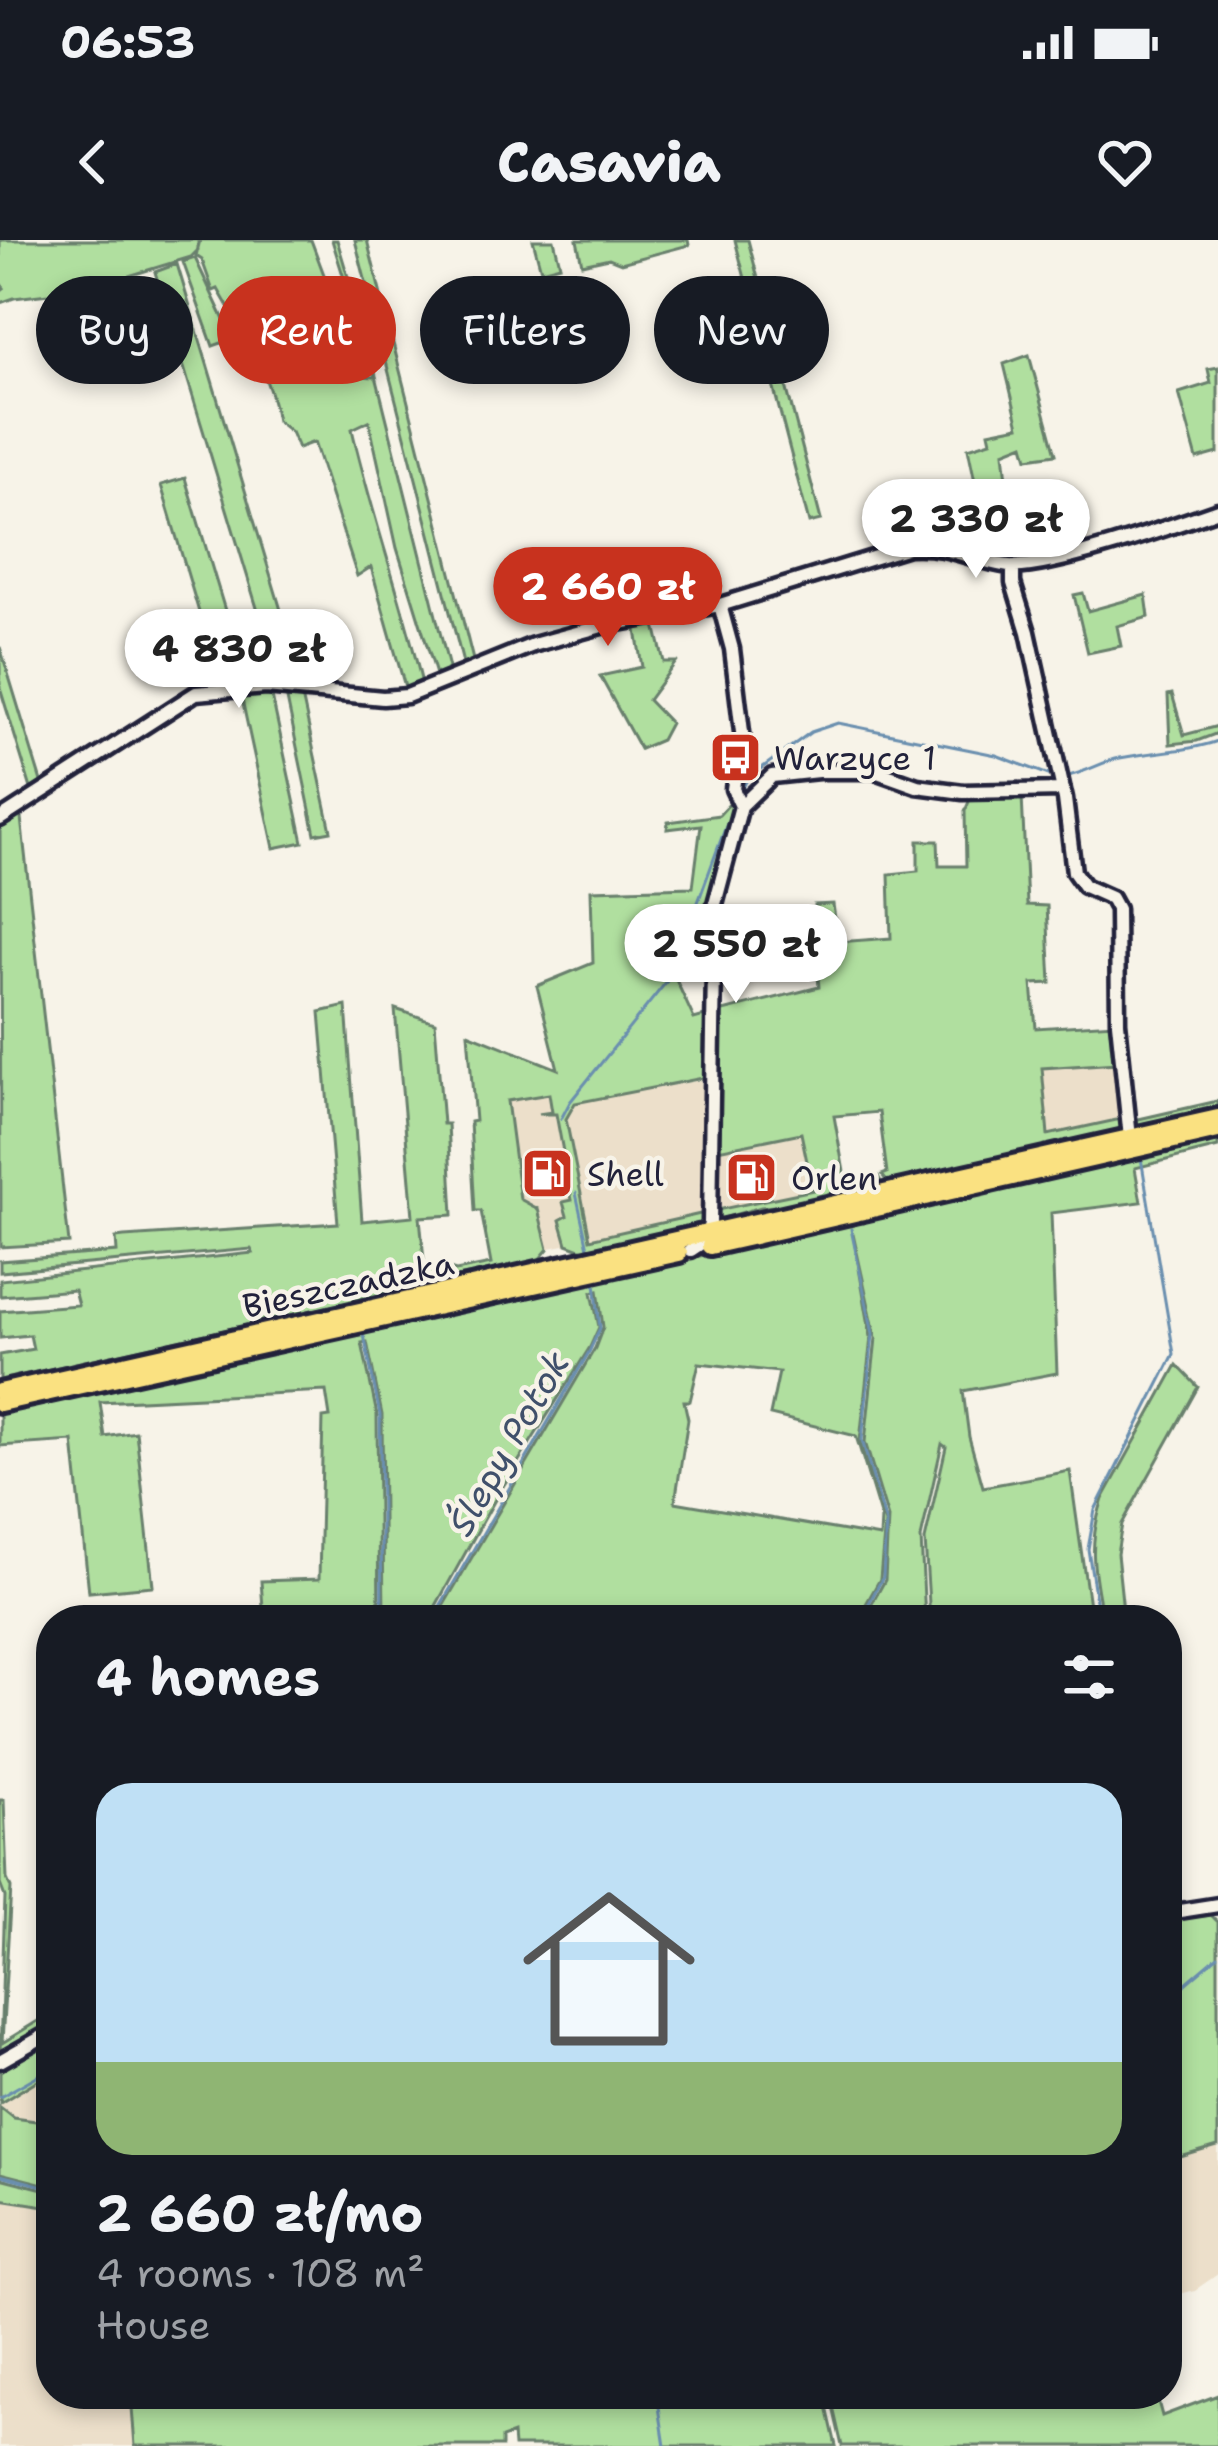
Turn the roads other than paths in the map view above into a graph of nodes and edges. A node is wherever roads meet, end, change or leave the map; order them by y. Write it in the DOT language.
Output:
graph roads {
  1 [pos="1218,510"];
  2 [pos="1013,567"];
  3 [pos="720,605"];
  4 [pos="1060,782"];
  5 [pos="739,801"];
  6 [pos="0,819"];
  7 [pos="1218,1118"];
  8 [pos="1218,1130"];
  9 [pos="1130,1138"];
  10 [pos="711,1230"];
  11 [pos="737,1240"];
  12 [pos="691,1250"];
  13 [pos="0,1392"];
  14 [pos="0,1403"];
  15 [pos="1218,1905"];
  16 [pos="1182,1910"];
  17 [pos="36,2041"];
  18 [pos="0,2062"];
  1 -- 2 [label="street"];
  2 -- 3 [label="street"];
  2 -- 4 [label="street"];
  3 -- 5 [label="street"];
  3 -- 6 [label="street"];
  4 -- 5 [label="street"];
  4 -- 9 [label="street"];
  5 -- 10 [label="street"];
  7 -- 9 [label="main road, Bieszczadzka"];
  8 -- 11 [label="main road, Bieszczadzka"];
  9 -- 10 [label="main road, Bieszczadzka"];
  10 -- 11 [label="street"];
  10 -- 12 [label="street, Bieszczadzka"];
  10 -- 13 [label="main road, Bieszczadzka"];
  11 -- 12 [label="main road, Bieszczadzka"];
  12 -- 14 [label="main road, Bieszczadzka"];
  15 -- 16 [label="street"];
  17 -- 18 [label="street"];
}
